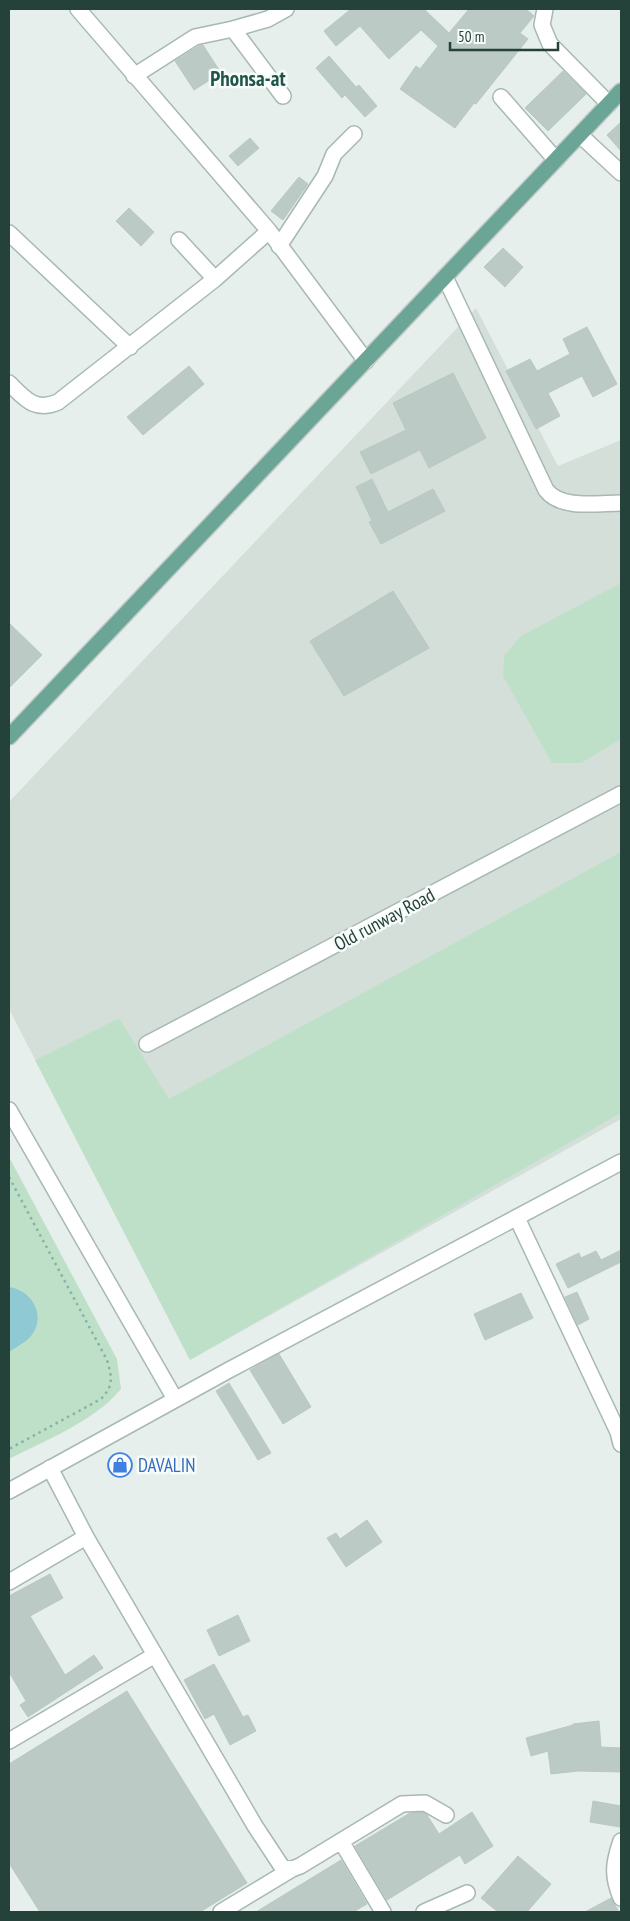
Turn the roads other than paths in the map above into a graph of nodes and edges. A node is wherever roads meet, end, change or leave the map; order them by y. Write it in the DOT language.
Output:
graph roads {
  1 [pos="78,9"];
  2 [pos="286,9"];
  3 [pos="545,9"];
  4 [pos="233,29"];
  5 [pos="134,76"];
  6 [pos="621,91"];
  7 [pos="283,96"];
  8 [pos="500,97"];
  9 [pos="609,104"];
  10 [pos="354,134"];
  11 [pos="580,135"];
  12 [pos="556,160"];
  13 [pos="621,173"];
  14 [pos="269,232"];
  15 [pos="9,233"];
  16 [pos="179,240"];
  17 [pos="279,246"];
  18 [pos="445,277"];
  19 [pos="215,279"];
  20 [pos="130,347"];
  21 [pos="366,361"];
  22 [pos="9,383"];
  23 [pos="621,503"];
  24 [pos="9,737"];
  25 [pos="621,794"];
  26 [pos="147,1044"];
  27 [pos="9,1110"];
  28 [pos="621,1162"];
  29 [pos="517,1218"];
  30 [pos="175,1399"];
  31 [pos="620,1435"];
  32 [pos="50,1468"];
  33 [pos="9,1491"];
  34 [pos="86,1537"];
  35 [pos="9,1582"];
  36 [pos="155,1656"];
  37 [pos="9,1741"];
  38 [pos="446,1815"];
  39 [pos="341,1841"];
  40 [pos="621,1841"];
  41 [pos="292,1869"];
  42 [pos="467,1893"];
  43 [pos="621,1898"];
  44 [pos="221,1912"];
  45 [pos="383,1912"];
  46 [pos="424,1912"];
  1 -- 5 [label="street"];
  2 -- 4 [label="street"];
  3 -- 9 [label="street"];
  4 -- 5 [label="street"];
  4 -- 7 [label="street"];
  5 -- 14 [label="street"];
  6 -- 9 [label="main road"];
  8 -- 12 [label="street"];
  9 -- 11 [label="main road"];
  10 -- 17 [label="street"];
  11 -- 12 [label="main road"];
  11 -- 13 [label="street"];
  12 -- 18 [label="main road"];
  14 -- 17 [label="street"];
  14 -- 19 [label="street"];
  15 -- 20 [label="street"];
  16 -- 19 [label="street"];
  17 -- 21 [label="street"];
  18 -- 21 [label="main road"];
  18 -- 23 [label="street"];
  19 -- 20 [label="street"];
  20 -- 22 [label="street"];
  21 -- 24 [label="main road"];
  25 -- 26 [label="street, Old runway Road"];
  27 -- 30 [label="street"];
  28 -- 29 [label="street"];
  29 -- 30 [label="street"];
  29 -- 31 [label="street"];
  30 -- 32 [label="street"];
  32 -- 33 [label="street"];
  32 -- 34 [label="street"];
  34 -- 35 [label="street"];
  34 -- 36 [label="street"];
  36 -- 37 [label="street"];
  36 -- 41 [label="street"];
  38 -- 39 [label="street"];
  39 -- 41 [label="street"];
  39 -- 45 [label="street"];
  40 -- 43 [label="street"];
  41 -- 44 [label="street"];
  42 -- 46 [label="street"];
}
